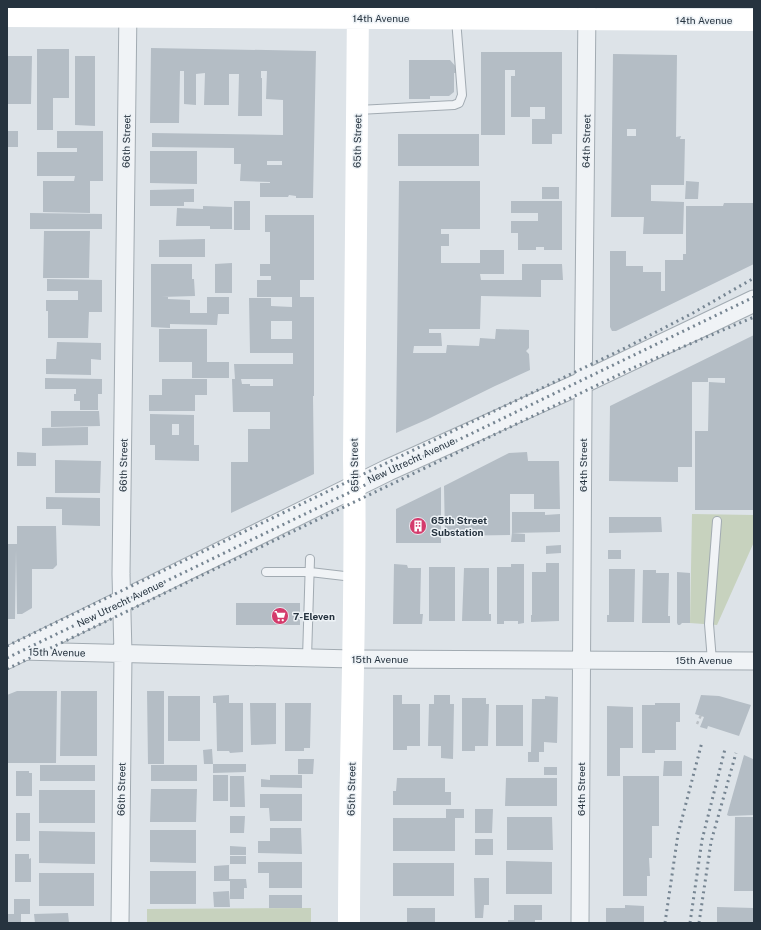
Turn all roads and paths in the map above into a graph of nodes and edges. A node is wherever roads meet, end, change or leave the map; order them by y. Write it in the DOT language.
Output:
graph roads {
  1 [pos="127,12"];
  2 [pos="358,12"];
  3 [pos="587,13"];
  4 [pos="7,16"];
  5 [pos="456,18"];
  6 [pos="754,20"];
  7 [pos="357,110"];
  8 [pos="754,301"];
  9 [pos="584,382"];
  10 [pos="354,487"];
  11 [pos="717,521"];
  12 [pos="310,559"];
  13 [pos="266,572"];
  14 [pos="310,572"];
  15 [pos="354,577"];
  16 [pos="122,602"];
  17 [pos="12,654"];
  18 [pos="123,654"];
  19 [pos="307,658"];
  20 [pos="353,659"];
  21 [pos="581,660"];
  22 [pos="712,661"];
  23 [pos="754,661"];
  24 [pos="702,713"];
  25 [pos="697,724"];
  26 [pos="120,923"];
  27 [pos="349,923"];
  28 [pos="580,923"];
  1 -- 2 [label="main road, 14th Avenue"];
  1 -- 4 [label="main road, 14th Avenue"];
  1 -- 16 [label="street, 66th Street"];
  2 -- 5 [label="main road, 14th Avenue"];
  2 -- 7 [label="main road, 65th Street"];
  3 -- 5 [label="main road, 14th Avenue"];
  3 -- 6 [label="main road, 14th Avenue"];
  3 -- 9 [label="street, 64th Street"];
  5 -- 7 [label="lane"];
  7 -- 10 [label="main road, 65th Street"];
  8 -- 9 [label="street, New Utrecht Avenue"];
  9 -- 10 [label="street, New Utrecht Avenue"];
  9 -- 21 [label="street, 64th Street"];
  10 -- 15 [label="main road, 65th Street"];
  10 -- 16 [label="street, New Utrecht Avenue"];
  11 -- 22 [label="lane"];
  12 -- 14 [label="lane"];
  13 -- 14 [label="lane"];
  14 -- 15 [label="lane"];
  14 -- 19 [label="lane"];
  15 -- 20 [label="main road, 65th Street"];
  16 -- 17 [label="street, New Utrecht Avenue"];
  16 -- 18 [label="street, 66th Street"];
  17 -- 18 [label="street, 15th Avenue"];
  18 -- 19 [label="street, 15th Avenue"];
  18 -- 26 [label="street, 66th Street"];
  19 -- 20 [label="street, 15th Avenue"];
  20 -- 21 [label="street, 15th Avenue"];
  20 -- 27 [label="main road, 65th Street"];
  21 -- 22 [label="street, 15th Avenue"];
  21 -- 28 [label="street, 64th Street"];
  22 -- 23 [label="street, 15th Avenue"];
  24 -- 25 [label="path"];
}
